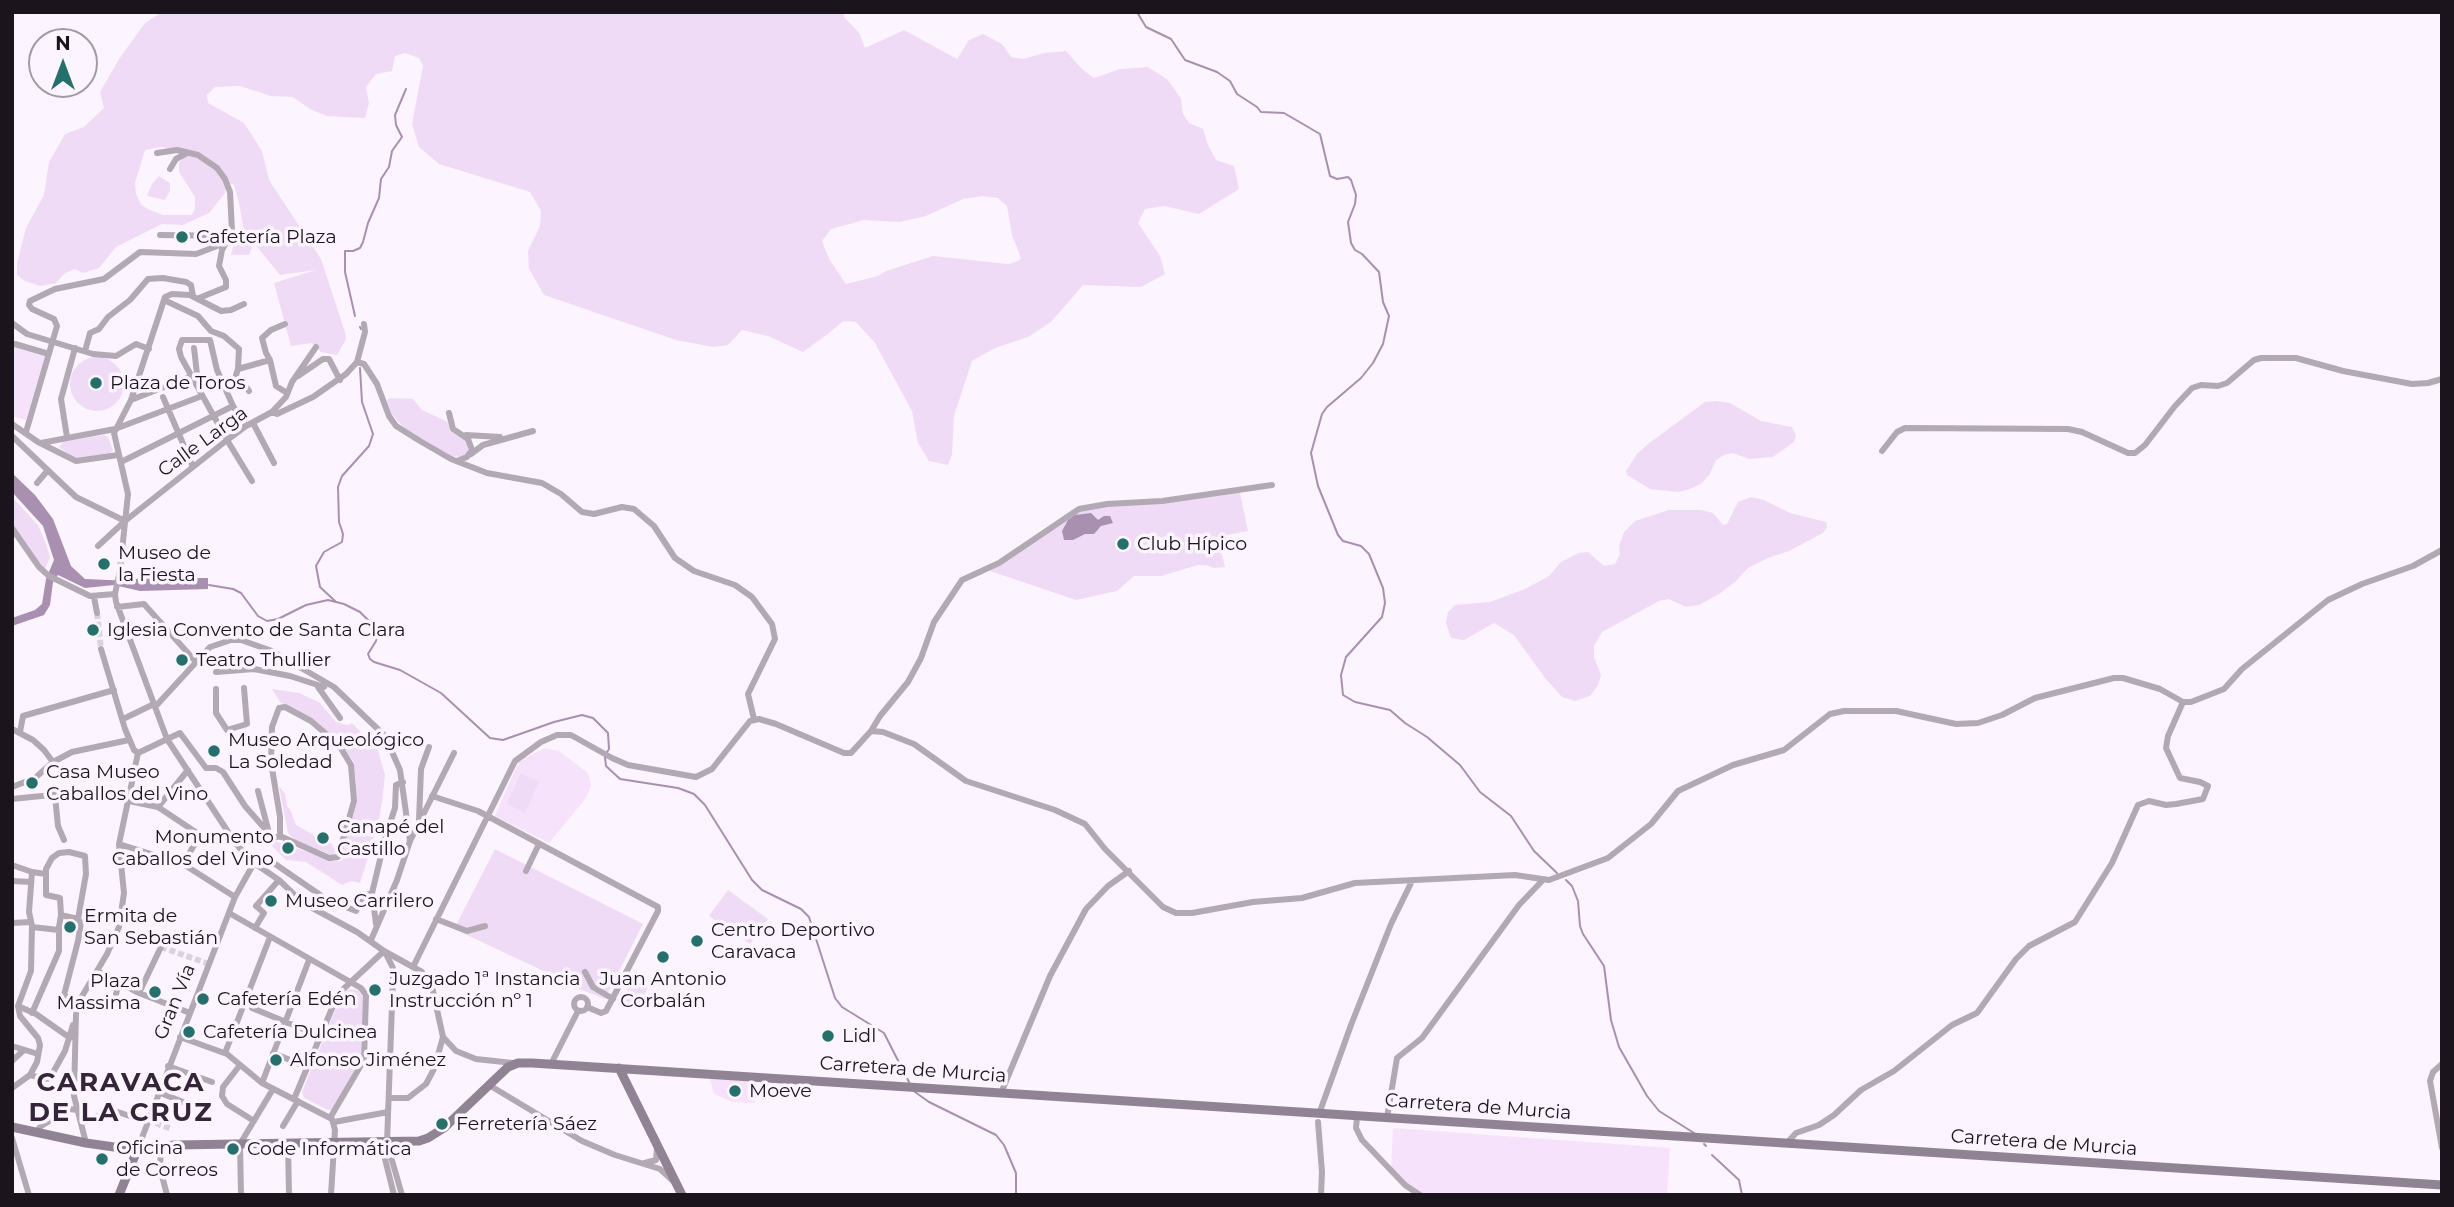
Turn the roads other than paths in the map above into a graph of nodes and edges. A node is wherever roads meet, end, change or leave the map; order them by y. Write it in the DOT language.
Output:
graph roads {
  1 [pos="189,152"];
  2 [pos="157,153"];
  3 [pos="170,169"];
  4 [pos="160,235"];
  5 [pos="230,236"];
  6 [pos="225,243"];
  7 [pos="196,297"];
  8 [pos="164,300"];
  9 [pos="244,304"];
  10 [pos="12,323"];
  11 [pos="285,324"];
  12 [pos="364,324"];
  13 [pos="53,342"];
  14 [pos="15,344"];
  15 [pos="316,347"];
  16 [pos="75,348"];
  17 [pos="194,348"];
  18 [pos="149,349"];
  19 [pos="85,351"];
  20 [pos="49,354"];
  21 [pos="270,360"];
  22 [pos="357,362"];
  23 [pos="238,369"];
  24 [pos="193,375"];
  25 [pos="296,377"];
  26 [pos="2442,379"];
  27 [pos="340,380"];
  28 [pos="249,391"];
  29 [pos="288,393"];
  30 [pos="202,396"];
  31 [pos="163,397"];
  32 [pos="131,400"];
  33 [pos="233,406"];
  34 [pos="168,409"];
  35 [pos="272,412"];
  36 [pos="449,414"];
  37 [pos="213,416"];
  38 [pos="12,424"];
  39 [pos="249,424"];
  40 [pos="115,429"];
  41 [pos="101,431"];
  42 [pos="533,431"];
  43 [pos="26,432"];
  44 [pos="179,432"];
  45 [pos="464,435"];
  46 [pos="12,436"];
  47 [pos="511,436"];
  48 [pos="67,437"];
  49 [pos="115,439"];
  50 [pos="227,440"];
  51 [pos="41,443"];
  52 [pos="1882,451"];
  53 [pos="471,454"];
  54 [pos="119,458"];
  55 [pos="457,461"];
  56 [pos="274,463"];
  57 [pos="194,467"];
  58 [pos="48,470"];
  59 [pos="252,481"];
  60 [pos="37,483"];
  61 [pos="1272,485"];
  62 [pos="125,521"];
  63 [pos="12,528"];
  64 [pos="98,546"];
  65 [pos="2442,550"];
  66 [pos="116,588"];
  67 [pos="94,597"];
  68 [pos="117,607"];
  69 [pos="97,613"];
  70 [pos="101,649"];
  71 [pos="196,662"];
  72 [pos="216,672"];
  73 [pos="326,683"];
  74 [pos="317,685"];
  75 [pos="244,688"];
  76 [pos="216,689"];
  77 [pos="114,690"];
  78 [pos="2183,702"];
  79 [pos="155,705"];
  80 [pos="340,718"];
  81 [pos="123,719"];
  82 [pos="754,719"];
  83 [pos="12,729"];
  84 [pos="871,731"];
  85 [pos="20,732"];
  86 [pos="167,739"];
  87 [pos="129,740"];
  88 [pos="429,747"];
  89 [pos="138,753"];
  90 [pos="454,753"];
  91 [pos="53,762"];
  92 [pos="188,770"];
  93 [pos="402,782"];
  94 [pos="12,787"];
  95 [pos="258,791"];
  96 [pos="55,796"];
  97 [pos="432,796"];
  98 [pos="130,797"];
  99 [pos="12,799"];
  100 [pos="158,807"];
  101 [pos="488,817"];
  102 [pos="262,821"];
  103 [pos="419,822"];
  104 [pos="280,836"];
  105 [pos="64,841"];
  106 [pos="410,841"];
  107 [pos="118,844"];
  108 [pos="539,844"];
  109 [pos="265,857"];
  110 [pos="254,863"];
  111 [pos="183,864"];
  112 [pos="12,865"];
  113 [pos="526,871"];
  114 [pos="1129,871"];
  115 [pos="33,872"];
  116 [pos="46,874"];
  117 [pos="279,880"];
  118 [pos="1412,881"];
  119 [pos="1542,881"];
  120 [pos="31,882"];
  121 [pos="13,883"];
  122 [pos="372,893"];
  123 [pos="235,897"];
  124 [pos="229,913"];
  125 [pos="61,915"];
  126 [pos="78,919"];
  127 [pos="436,919"];
  128 [pos="12,923"];
  129 [pos="31,925"];
  130 [pos="485,926"];
  131 [pos="255,928"];
  132 [pos="59,930"];
  133 [pos="376,930"];
  134 [pos="270,937"];
  135 [pos="371,940"];
  136 [pos="162,947"];
  137 [pos="384,951"];
  138 [pos="309,960"];
  139 [pos="413,967"];
  140 [pos="97,971"];
  141 [pos="585,972"];
  142 [pos="339,977"];
  143 [pos="119,983"];
  144 [pos="350,985"];
  145 [pos="139,993"];
  146 [pos="116,994"];
  147 [pos="338,994"];
  148 [pos="613,999"];
  149 [pos="78,1003"];
  150 [pos="18,1006"];
  151 [pos="587,1007"];
  152 [pos="252,1009"];
  153 [pos="578,1011"];
  154 [pos="32,1013"];
  155 [pos="190,1013"];
  156 [pos="76,1014"];
  157 [pos="285,1022"];
  158 [pos="180,1037"];
  159 [pos="320,1037"];
  160 [pos="443,1037"];
  161 [pos="70,1038"];
  162 [pos="12,1046"];
  163 [pos="24,1050"];
  164 [pos="225,1053"];
  165 [pos="273,1053"];
  166 [pos="38,1054"];
  167 [pos="365,1054"];
  168 [pos="12,1061"];
  169 [pos="390,1062"];
  170 [pos="495,1062"];
  171 [pos="515,1064"];
  172 [pos="551,1064"];
  173 [pos="2442,1064"];
  174 [pos="240,1065"];
  175 [pos="168,1066"];
  176 [pos="307,1067"];
  177 [pos="618,1068"];
  178 [pos="500,1074"];
  179 [pos="30,1075"];
  180 [pos="212,1082"];
  181 [pos="262,1083"];
  182 [pos="489,1085"];
  183 [pos="12,1088"];
  184 [pos="273,1089"];
  185 [pos="158,1092"];
  186 [pos="1001,1093"];
  187 [pos="389,1098"];
  188 [pos="296,1100"];
  189 [pos="183,1102"];
  190 [pos="77,1110"];
  191 [pos="388,1112"];
  192 [pos="95,1117"];
  193 [pos="1357,1117"];
  194 [pos="1318,1118"];
  195 [pos="1387,1118"];
  196 [pos="332,1120"];
  197 [pos="146,1122"];
  198 [pos="254,1122"];
  199 [pos="283,1126"];
  200 [pos="12,1127"];
  201 [pos="26,1130"];
  202 [pos="36,1132"];
  203 [pos="143,1133"];
  204 [pos="13,1139"];
  205 [pos="86,1143"];
  206 [pos="333,1143"];
  207 [pos="384,1143"];
  208 [pos="240,1144"];
  209 [pos="288,1144"];
  210 [pos="657,1144"];
  211 [pos="1786,1144"];
  212 [pos="156,1146"];
  213 [pos="116,1147"];
  214 [pos="138,1148"];
  215 [pos="2442,1148"];
  216 [pos="640,1162"];
  217 [pos="130,1168"];
  218 [pos="12,1171"];
  219 [pos="22,1173"];
  220 [pos="676,1183"];
  221 [pos="2442,1185"];
  222 [pos="29,1195"];
  223 [pos="119,1195"];
  224 [pos="167,1195"];
  225 [pos="241,1195"];
  226 [pos="289,1195"];
  227 [pos="331,1195"];
  228 [pos="394,1195"];
  229 [pos="402,1195"];
  230 [pos="682,1195"];
  231 [pos="1321,1195"];
  232 [pos="1420,1195"];
  1 -- 2 [label="street"];
  1 -- 3 [label="street"];
  1 -- 5 [label="street"];
  4 -- 5 [label="street"];
  5 -- 6 [label="street"];
  6 -- 7 [label="street"];
  6 -- 13 [label="street"];
  7 -- 8 [label="street"];
  7 -- 9 [label="street"];
  7 -- 19 [label="street"];
  8 -- 18 [label="street"];
  8 -- 23 [label="street"];
  10 -- 13 [label="street"];
  11 -- 21 [label="street"];
  12 -- 22 [label="street"];
  13 -- 16 [label="street"];
  13 -- 20 [label="street"];
  14 -- 20 [label="street"];
  15 -- 25 [label="street, Calle Larga"];
  16 -- 19 [label="street"];
  16 -- 48 [label="street"];
  17 -- 24 [label="street"];
  18 -- 19 [label="street"];
  18 -- 32 [label="street"];
  20 -- 43 [label="street"];
  21 -- 23 [label="street"];
  21 -- 29 [label="street"];
  22 -- 27 [label="street"];
  22 -- 55 [label="street"];
  23 -- 28 [label="street"];
  24 -- 30 [label="street"];
  24 -- 32 [label="street"];
  24 -- 33 [label="street"];
  25 -- 27 [label="street"];
  25 -- 29 [label="street, Calle Larga"];
  26 -- 52 [label="street"];
  27 -- 35 [label="street"];
  29 -- 35 [label="street, Calle Larga"];
  30 -- 34 [label="street"];
  30 -- 37 [label="street"];
  31 -- 34 [label="street"];
  32 -- 40 [label="street"];
  33 -- 37 [label="street"];
  33 -- 39 [label="street"];
  34 -- 40 [label="street"];
  34 -- 44 [label="street"];
  35 -- 39 [label="street, Calle Larga"];
  36 -- 45 [label="street"];
  37 -- 44 [label="street"];
  37 -- 50 [label="street"];
  38 -- 43 [label="street"];
  39 -- 50 [label="street, Calle Larga"];
  39 -- 56 [label="street"];
  40 -- 41 [label="street"];
  40 -- 49 [label="street"];
  41 -- 48 [label="street"];
  41 -- 49 [label="street"];
  42 -- 47 [label="street"];
  43 -- 51 [label="street"];
  44 -- 54 [label="street"];
  44 -- 57 [label="street"];
  45 -- 47 [label="street"];
  45 -- 53 [label="street"];
  46 -- 58 [label="street"];
  47 -- 53 [label="street"];
  48 -- 51 [label="street"];
  49 -- 54 [label="street"];
  50 -- 57 [label="street, Calle Larga"];
  50 -- 59 [label="street"];
  51 -- 54 [label="street"];
  53 -- 55 [label="street"];
  54 -- 62 [label="street"];
  55 -- 82 [label="street"];
  57 -- 62 [label="street, Calle Larga"];
  58 -- 60 [label="street"];
  58 -- 62 [label="street"];
  61 -- 84 [label="street"];
  62 -- 64 [label="street, Calle Larga"];
  62 -- 66 [label="street"];
  63 -- 67 [label="street"];
  65 -- 78 [label="street"];
  66 -- 67 [label="street"];
  66 -- 68 [label="street"];
  67 -- 69 [label="street"];
  68 -- 71 [label="street"];
  68 -- 79 [label="street"];
  70 -- 77 [label="street"];
  71 -- 73 [label="street"];
  71 -- 79 [label="street"];
  72 -- 74 [label="street"];
  73 -- 74 [label="street"];
  73 -- 93 [label="street"];
  74 -- 80 [label="street"];
  75 -- 76 [label="street"];
  77 -- 81 [label="street"];
  77 -- 85 [label="street"];
  78 -- 119 [label="street"];
  78 -- 211 [label="street"];
  79 -- 81 [label="street"];
  79 -- 86 [label="street"];
  81 -- 87 [label="street"];
  82 -- 84 [label="street"];
  82 -- 101 [label="street"];
  83 -- 85 [label="street"];
  84 -- 114 [label="street"];
  85 -- 91 [label="street"];
  86 -- 89 [label="street"];
  86 -- 92 [label="street"];
  86 -- 102 [label="street"];
  87 -- 89 [label="street"];
  87 -- 91 [label="street"];
  88 -- 103 [label="street"];
  89 -- 98 [label="street"];
  90 -- 97 [label="street"];
  91 -- 94 [label="street"];
  92 -- 100 [label="street"];
  92 -- 110 [label="street"];
  93 -- 106 [label="street"];
  93 -- 122 [label="street"];
  95 -- 102 [label="street"];
  96 -- 98 [label="street"];
  96 -- 99 [label="street"];
  96 -- 105 [label="street"];
  97 -- 101 [label="street"];
  97 -- 103 [label="street"];
  98 -- 100 [label="street"];
  98 -- 107 [label="street"];
  100 -- 111 [label="street"];
  101 -- 108 [label="street"];
  101 -- 127 [label="street"];
  102 -- 104 [label="street"];
  103 -- 106 [label="street"];
  104 -- 104 [label="street"];
  106 -- 133 [label="street"];
  107 -- 111 [label="street"];
  107 -- 140 [label="street"];
  108 -- 113 [label="street"];
  108 -- 148 [label="street"];
  109 -- 122 [label="street"];
  110 -- 117 [label="street"];
  110 -- 123 [label="street, Gran Vía"];
  111 -- 123 [label="street"];
  112 -- 115 [label="street"];
  114 -- 118 [label="street"];
  114 -- 186 [label="street"];
  115 -- 116 [label="street"];
  115 -- 120 [label="street"];
  116 -- 125 [label="street"];
  116 -- 126 [label="street"];
  117 -- 131 [label="street"];
  117 -- 135 [label="street"];
  118 -- 119 [label="street"];
  118 -- 194 [label="street"];
  119 -- 195 [label="street"];
  120 -- 121 [label="street"];
  120 -- 129 [label="street"];
  122 -- 133 [label="street"];
  123 -- 124 [label="street, Gran Vía"];
  124 -- 131 [label="street"];
  124 -- 155 [label="street, Gran Vía"];
  125 -- 126 [label="street"];
  125 -- 132 [label="street"];
  126 -- 149 [label="street"];
  127 -- 130 [label="street"];
  127 -- 139 [label="street"];
  128 -- 129 [label="street"];
  129 -- 132 [label="street"];
  129 -- 150 [label="street"];
  131 -- 134 [label="street"];
  132 -- 154 [label="street"];
  133 -- 135 [label="street"];
  134 -- 138 [label="street"];
  134 -- 164 [label="street"];
  135 -- 137 [label="street"];
  136 -- 145 [label="street"];
  137 -- 139 [label="street"];
  137 -- 144 [label="street"];
  137 -- 169 [label="street"];
  138 -- 142 [label="street"];
  138 -- 157 [label="street"];
  139 -- 160 [label="street"];
  140 -- 143 [label="street"];
  140 -- 149 [label="street"];
  141 -- 148 [label="street"];
  142 -- 144 [label="street"];
  142 -- 147 [label="street"];
  143 -- 145 [label="street"];
  143 -- 146 [label="street"];
  144 -- 147 [label="street"];
  144 -- 167 [label="street"];
  145 -- 155 [label="street"];
  147 -- 159 [label="street"];
  148 -- 151 [label="street"];
  149 -- 156 [label="street"];
  150 -- 154 [label="street"];
  150 -- 166 [label="street"];
  151 -- 153 [label="street"];
  151 -- 153 [label="street"];
  152 -- 157 [label="street"];
  153 -- 172 [label="street"];
  154 -- 161 [label="street"];
  155 -- 158 [label="street, Gran Vía"];
  156 -- 161 [label="street"];
  156 -- 190 [label="street"];
  157 -- 159 [label="street"];
  157 -- 165 [label="street"];
  158 -- 164 [label="street"];
  158 -- 175 [label="street, Gran Vía"];
  159 -- 176 [label="street"];
  160 -- 170 [label="street"];
  160 -- 187 [label="street"];
  161 -- 179 [label="street"];
  162 -- 163 [label="street"];
  163 -- 166 [label="street"];
  163 -- 168 [label="street"];
  164 -- 174 [label="street"];
  165 -- 176 [label="street"];
  165 -- 181 [label="street"];
  166 -- 179 [label="street"];
  167 -- 169 [label="street"];
  167 -- 196 [label="street"];
  169 -- 187 [label="street"];
  170 -- 171 [label="street"];
  170 -- 178 [label="street"];
  171 -- 172 [label="main road, Carretera de Murcia"];
  171 -- 178 [label="main road"];
  172 -- 177 [label="main road, Carretera de Murcia"];
  173 -- 215 [label="street"];
  174 -- 181 [label="street"];
  174 -- 198 [label="street"];
  175 -- 180 [label="street"];
  175 -- 185 [label="street, Gran Vía"];
  176 -- 188 [label="street"];
  177 -- 186 [label="main road, Carretera de Murcia"];
  177 -- 210 [label="main road"];
  178 -- 182 [label="main road"];
  179 -- 183 [label="street"];
  181 -- 184 [label="street"];
  182 -- 207 [label="main road"];
  182 -- 216 [label="street"];
  184 -- 188 [label="street"];
  184 -- 198 [label="street"];
  185 -- 189 [label="street"];
  185 -- 197 [label="street, Gran Vía"];
  186 -- 194 [label="main road, Carretera de Murcia"];
  187 -- 191 [label="street"];
  188 -- 196 [label="street"];
  188 -- 199 [label="street"];
  190 -- 202 [label="street"];
  190 -- 205 [label="street"];
  191 -- 196 [label="street"];
  191 -- 207 [label="street"];
  192 -- 197 [label="street"];
  193 -- 194 [label="main road, Carretera de Murcia"];
  193 -- 195 [label="main road, Carretera de Murcia"];
  193 -- 232 [label="street"];
  194 -- 231 [label="street"];
  195 -- 211 [label="main road, Carretera de Murcia"];
  196 -- 206 [label="street"];
  197 -- 203 [label="street, Gran Vía"];
  198 -- 208 [label="street"];
  200 -- 201 [label="main road"];
  201 -- 202 [label="main road"];
  201 -- 204 [label="street"];
  202 -- 205 [label="main road"];
  203 -- 212 [label="street"];
  203 -- 214 [label="street, Gran Vía"];
  204 -- 219 [label="street"];
  205 -- 213 [label="main road"];
  206 -- 207 [label="main road"];
  206 -- 209 [label="main road"];
  206 -- 227 [label="street"];
  207 -- 228 [label="street"];
  207 -- 229 [label="street"];
  208 -- 209 [label="main road"];
  208 -- 212 [label="main road"];
  208 -- 225 [label="street"];
  209 -- 226 [label="street"];
  210 -- 216 [label="street"];
  210 -- 220 [label="main road"];
  211 -- 221 [label="main road, Carretera de Murcia"];
  212 -- 214 [label="main road"];
  212 -- 224 [label="street"];
  213 -- 214 [label="main road"];
  213 -- 217 [label="street"];
  214 -- 217 [label="main road, Gran Vía"];
  216 -- 220 [label="street"];
  217 -- 223 [label="main road, Gran Vía"];
  218 -- 219 [label="street"];
  219 -- 222 [label="street"];
  220 -- 230 [label="main road"];
}
